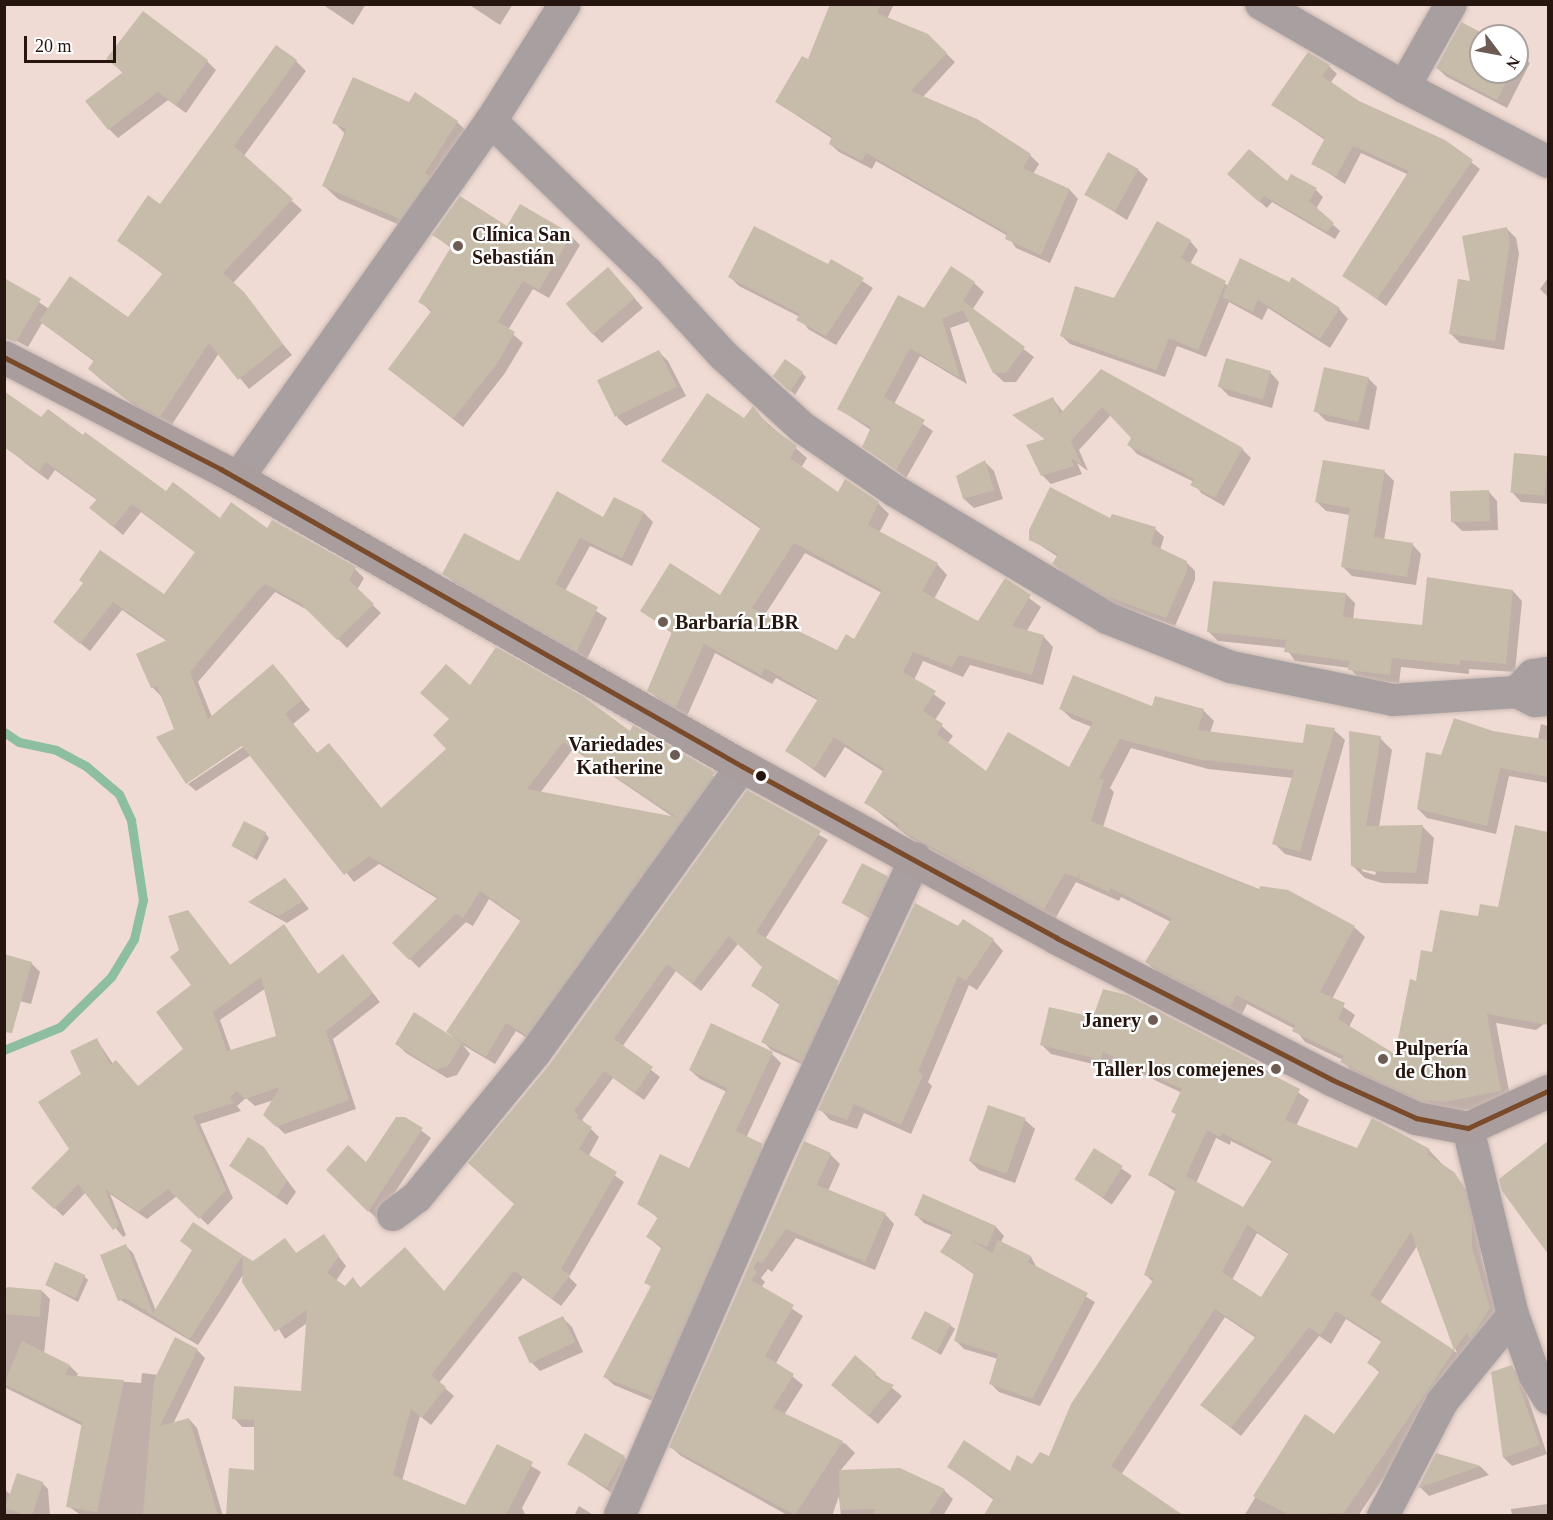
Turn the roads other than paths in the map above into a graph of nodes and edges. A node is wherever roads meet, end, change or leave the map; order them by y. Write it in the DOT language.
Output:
graph roads {
  1 [pos="565,4"];
  2 [pos="1261,4"];
  3 [pos="1451,4"];
  4 [pos="1404,87"];
  5 [pos="491,121"];
  6 [pos="1548,162"];
  7 [pos="4,357"];
  8 [pos="238,478"];
  9 [pos="1548,673"];
  10 [pos="1517,692"];
  11 [pos="1548,700"];
  12 [pos="742,766"];
  13 [pos="916,858"];
  14 [pos="1548,1091"];
  15 [pos="1468,1128"];
  16 [pos="393,1215"];
  17 [pos="1514,1315"];
  18 [pos="1548,1398"];
  19 [pos="620,1515"];
  20 [pos="1383,1515"];
  1 -- 5 [label="street"];
  2 -- 4 [label="street"];
  3 -- 4 [label="street"];
  4 -- 6 [label="street"];
  5 -- 8 [label="street"];
  5 -- 10 [label="street"];
  7 -- 8 [label="street"];
  8 -- 12 [label="street"];
  9 -- 10 [label="street"];
  10 -- 11 [label="street"];
  12 -- 13 [label="street"];
  12 -- 16 [label="street"];
  13 -- 15 [label="street"];
  13 -- 19 [label="street"];
  14 -- 15 [label="street"];
  15 -- 17 [label="street"];
  17 -- 18 [label="street"];
  17 -- 20 [label="street"];
}
